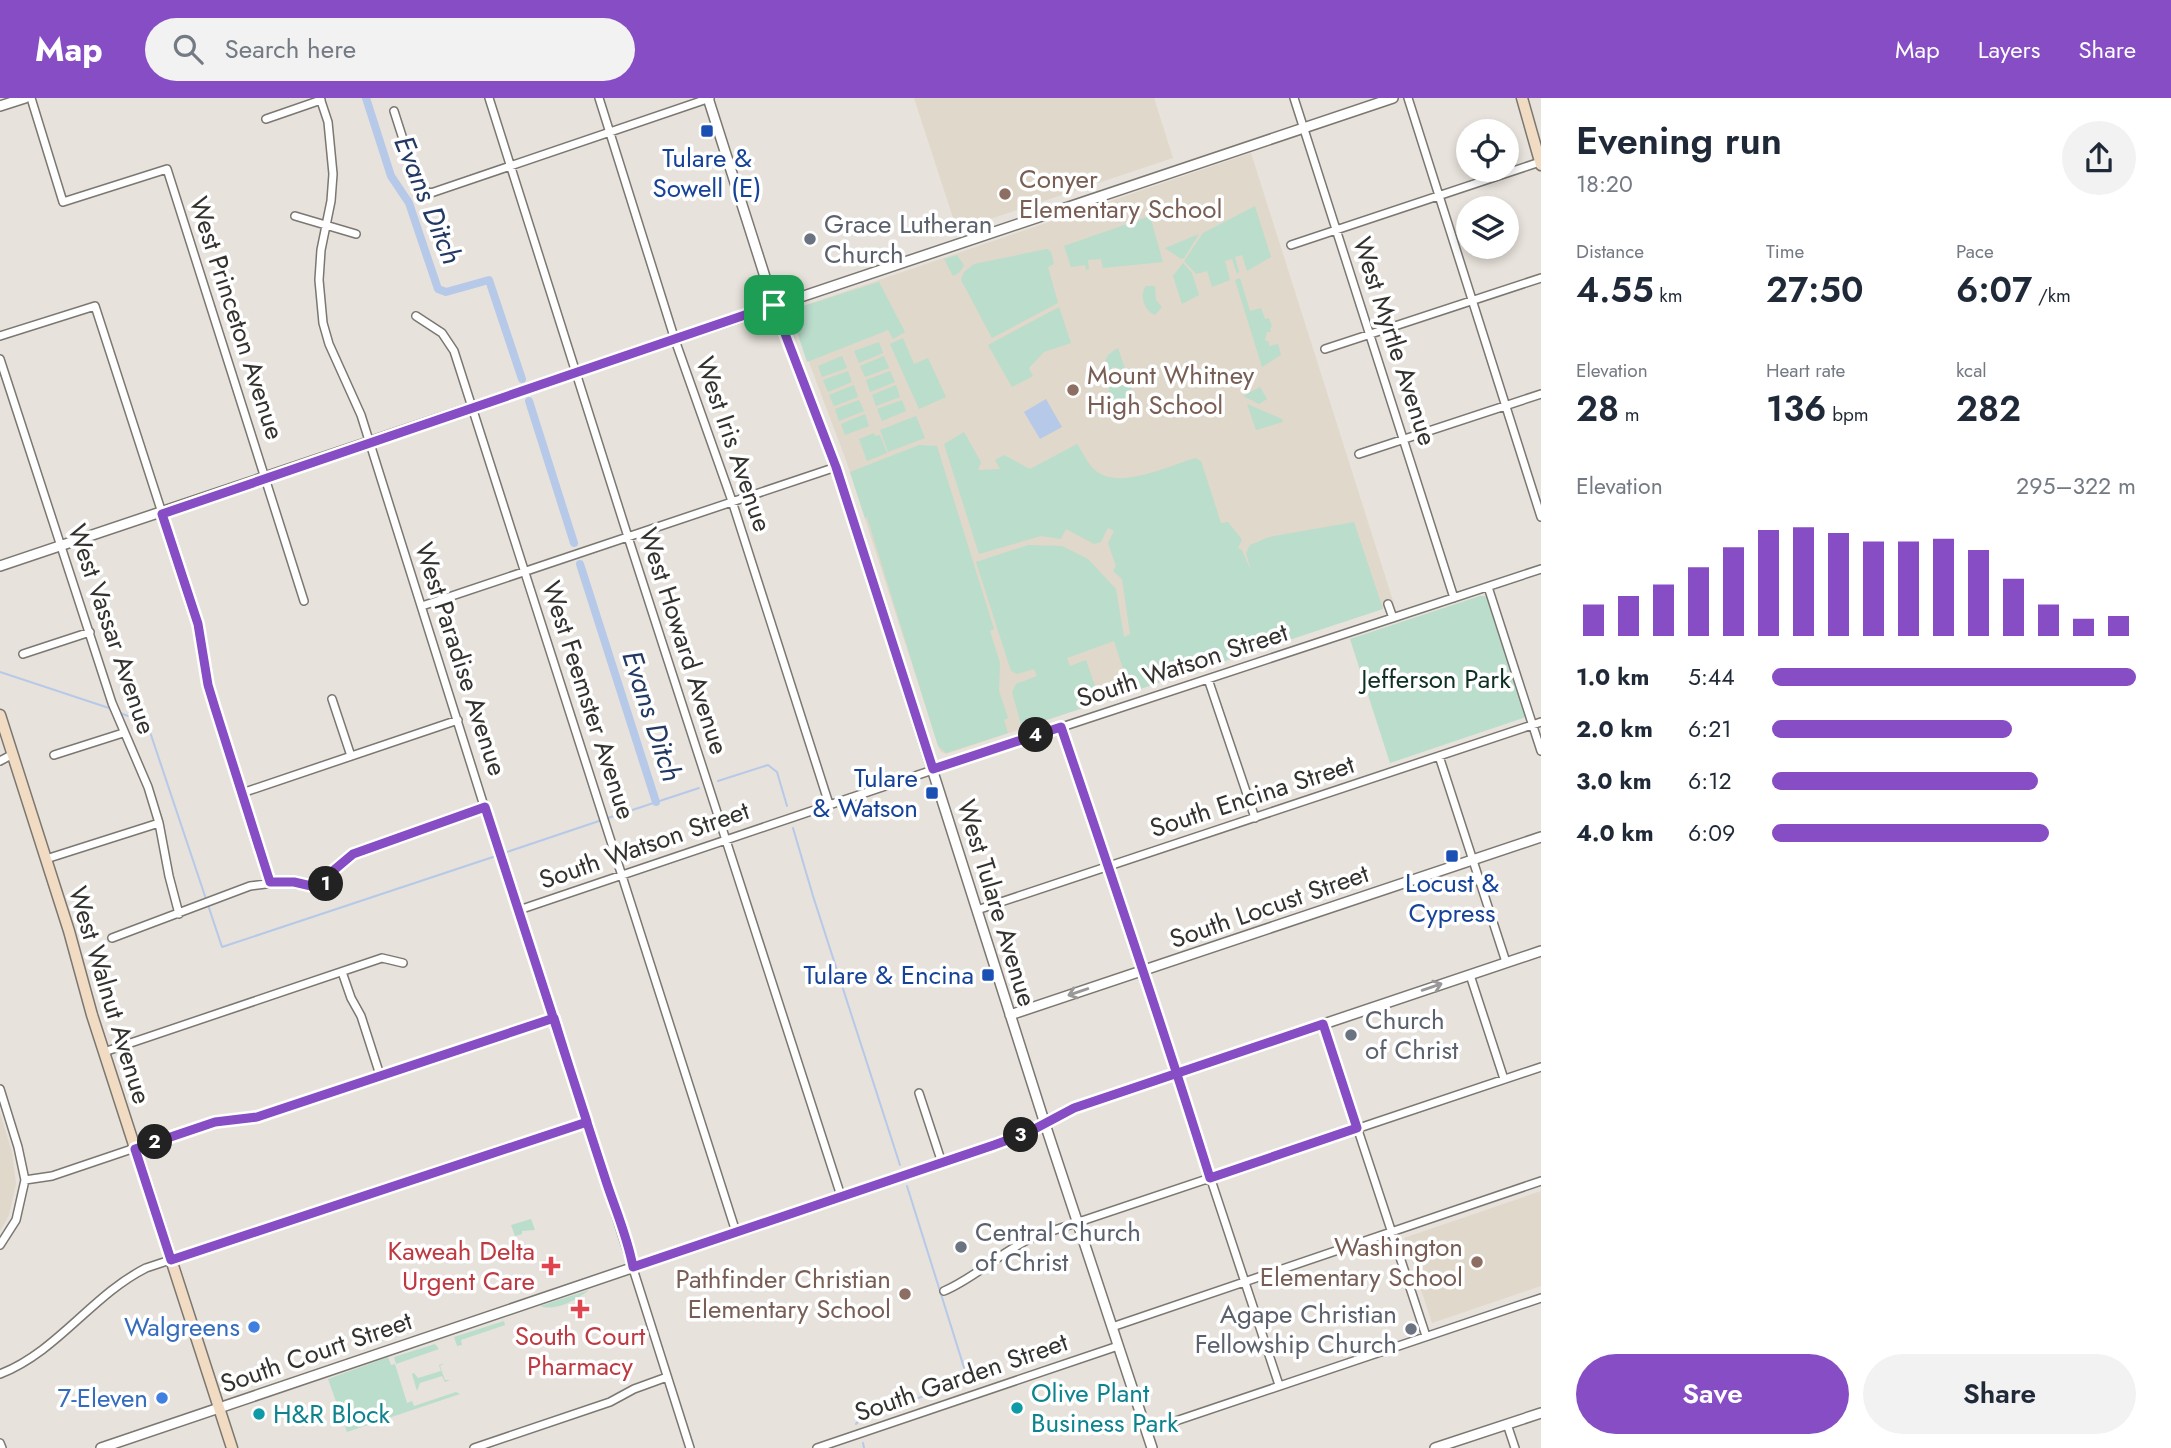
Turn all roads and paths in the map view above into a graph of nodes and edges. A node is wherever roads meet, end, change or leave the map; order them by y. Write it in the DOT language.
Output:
graph roads {
  1 [pos="25,98"];
  2 [pos="31,98"];
  3 [pos="489,98"];
  4 [pos="599,98"];
  5 [pos="709,98"];
  6 [pos="1294,98"];
  7 [pos="1393,98"];
  8 [pos="1408,98"];
  9 [pos="1522,98"];
  10 [pos="321,99"];
  11 [pos="0,106"];
  12 [pos="394,111"];
  13 [pos="266,119"];
  14 [pos="1304,128"];
  15 [pos="609,131"];
  16 [pos="1541,163"];
  17 [pos="510,164"];
  18 [pos="1439,195"];
  19 [pos="295,216"];
  20 [pos="326,225"];
  21 [pos="1337,230"];
  22 [pos="356,234"];
  23 [pos="1291,245"];
  24 [pos="1541,278"];
  25 [pos="1472,301"];
  26 [pos="774,305"];
  27 [pos="416,316"];
  28 [pos="1370,334"];
  29 [pos="0,336"];
  30 [pos="675,340"];
  31 [pos="1325,349"];
  32 [pos="0,359"];
  33 [pos="577,373"];
  34 [pos="1541,394"];
  35 [pos="1505,406"];
  36 [pos="473,407"];
  37 [pos="1404,439"];
  38 [pos="370,443"];
  39 [pos="1359,454"];
  40 [pos="836,467"];
  41 [pos="266,478"];
  42 [pos="732,501"];
  43 [pos="162,514"];
  44 [pos="1541,517"];
  45 [pos="628,537"];
  46 [pos="59,547"];
  47 [pos="0,566"];
  48 [pos="1541,569"];
  49 [pos="526,572"];
  50 [pos="1488,587"];
  51 [pos="1454,598"];
  52 [pos="304,601"];
  53 [pos="1388,604"];
  54 [pos="422,606"];
  55 [pos="1393,618"];
  56 [pos="90,632"];
  57 [pos="23,654"];
  58 [pos="1208,678"];
  59 [pos="332,699"];
  60 [pos="0,715"];
  61 [pos="458,720"];
  62 [pos="1541,722"];
  63 [pos="1532,725"];
  64 [pos="1061,727"];
  65 [pos="123,733"];
  66 [pos="1541,751"];
  67 [pos="13,754"];
  68 [pos="54,755"];
  69 [pos="1440,756"];
  70 [pos="351,757"];
  71 [pos="0,761"];
  72 [pos="933,769"];
  73 [pos="242,793"];
  74 [pos="829,804"];
  75 [pos="485,807"];
  76 [pos="1255,818"];
  77 [pos="159,823"];
  78 [pos="1541,837"];
  79 [pos="727,839"];
  80 [pos="47,859"];
  81 [pos="1473,860"];
  82 [pos="1108,866"];
  83 [pos="622,873"];
  84 [pos="270,882"];
  85 [pos="519,910"];
  86 [pos="976,910"];
  87 [pos="179,914"];
  88 [pos="112,938"];
  89 [pos="1541,951"];
  90 [pos="1506,962"];
  91 [pos="403,963"];
  92 [pos="1143,970"];
  93 [pos="342,972"];
  94 [pos="1470,975"];
  95 [pos="1010,1015"];
  96 [pos="554,1018"];
  97 [pos="1323,1024"];
  98 [pos="104,1052"];
  99 [pos="1541,1067"];
  100 [pos="1176,1073"];
  101 [pos="380,1075"];
  102 [pos="1504,1079"];
  103 [pos="0,1089"];
  104 [pos="919,1093"];
  105 [pos="587,1122"];
  106 [pos="1045,1124"];
  107 [pos="1357,1128"];
  108 [pos="135,1149"];
  109 [pos="942,1163"];
  110 [pos="1210,1178"];
  111 [pos="25,1180"];
  112 [pos="1541,1181"];
  113 [pos="841,1196"];
  114 [pos="1078,1222"];
  115 [pos="1391,1231"];
  116 [pos="736,1232"];
  117 [pos="0,1245"];
  118 [pos="171,1260"];
  119 [pos="633,1267"];
  120 [pos="1245,1282"];
  121 [pos="944,1291"];
  122 [pos="1541,1298"];
  123 [pos="1112,1327"];
  124 [pos="1426,1336"];
  125 [pos="1118,1346"];
  126 [pos="0,1374"];
  127 [pos="667,1377"];
  128 [pos="1279,1385"];
  129 [pos="219,1408"];
  130 [pos="1541,1413"];
  131 [pos="1507,1424"];
  132 [pos="1146,1431"];
  133 [pos="0,1443"];
  134 [pos="2,1448"];
  135 [pos="101,1448"];
  136 [pos="232,1448"];
  137 [pos="474,1448"];
  138 [pos="690,1448"];
  139 [pos="817,1448"];
  140 [pos="1152,1448"];
  141 [pos="1435,1448"];
  142 [pos="1515,1448"];
  1 -- 11 [label="street"];
  2 -- 41 [label="street, West Princeton Avenue"];
  3 -- 17 [label="street, West Howard Avenue"];
  4 -- 15 [label="street, West Iris Avenue"];
  5 -- 15 [label="street"];
  5 -- 26 [label="street, West Tulare Avenue"];
  6 -- 14 [label="street, West Myrtle Avenue"];
  7 -- 14 [label="street"];
  8 -- 18 [label="street"];
  9 -- 16 [label="main road"];
  10 -- 13 [label="street"];
  10 -- 20 [label="street, West Paradise Avenue"];
  12 -- 17 [label="street"];
  14 -- 21 [label="street, West Myrtle Avenue"];
  14 -- 26 [label="street"];
  15 -- 17 [label="street"];
  15 -- 30 [label="street, West Iris Avenue"];
  16 -- 18 [label="street"];
  17 -- 33 [label="street, West Howard Avenue"];
  18 -- 21 [label="street"];
  18 -- 25 [label="street"];
  19 -- 20 [label="street"];
  20 -- 22 [label="street"];
  20 -- 38 [label="street, West Paradise Avenue"];
  21 -- 23 [label="street"];
  21 -- 28 [label="street, West Myrtle Avenue"];
  24 -- 25 [label="street"];
  25 -- 28 [label="street"];
  25 -- 35 [label="street"];
  26 -- 30 [label="street"];
  26 -- 40 [label="street, West Tulare Avenue"];
  27 -- 36 [label="street, West Feemster Avenue"];
  28 -- 31 [label="street"];
  28 -- 37 [label="street, West Myrtle Avenue"];
  29 -- 43 [label="street"];
  30 -- 33 [label="street"];
  30 -- 42 [label="street, West Iris Avenue"];
  32 -- 46 [label="street, West Vassar Avenue"];
  33 -- 36 [label="street"];
  33 -- 45 [label="street, West Howard Avenue"];
  34 -- 35 [label="street"];
  35 -- 37 [label="street"];
  35 -- 44 [label="street"];
  36 -- 38 [label="street"];
  36 -- 49 [label="street, West Feemster Avenue"];
  37 -- 39 [label="street"];
  37 -- 51 [label="street, West Myrtle Avenue"];
  38 -- 41 [label="street"];
  38 -- 54 [label="street, West Paradise Avenue"];
  40 -- 42 [label="street"];
  40 -- 72 [label="street, West Tulare Avenue"];
  41 -- 43 [label="street"];
  41 -- 52 [label="street, West Princeton Avenue"];
  42 -- 45 [label="street"];
  42 -- 74 [label="street, West Iris Avenue"];
  43 -- 46 [label="street"];
  43 -- 73 [label="street"];
  45 -- 49 [label="street"];
  45 -- 79 [label="street, West Howard Avenue"];
  46 -- 47 [label="street"];
  46 -- 56 [label="street, West Vassar Avenue"];
  48 -- 50 [label="street, South Watson Street"];
  49 -- 54 [label="street"];
  49 -- 83 [label="street, West Feemster Avenue"];
  50 -- 51 [label="street, South Watson Street"];
  50 -- 63 [label="street"];
  51 -- 55 [label="street, South Watson Street"];
  53 -- 55 [label="street"];
  54 -- 61 [label="street, West Paradise Avenue"];
  55 -- 58 [label="street, South Watson Street"];
  56 -- 57 [label="street"];
  56 -- 65 [label="street, West Vassar Avenue"];
  58 -- 64 [label="street, South Watson Street"];
  58 -- 76 [label="street"];
  59 -- 70 [label="street"];
  60 -- 67 [label="main road, West Walnut Avenue"];
  61 -- 70 [label="street"];
  61 -- 75 [label="street, West Paradise Avenue"];
  62 -- 63 [label="street, South Encina Street"];
  63 -- 66 [label="street"];
  63 -- 69 [label="street, South Encina Street"];
  64 -- 72 [label="street, South Watson Street"];
  64 -- 82 [label="street"];
  65 -- 68 [label="street"];
  65 -- 77 [label="street, West Vassar Avenue"];
  67 -- 71 [label="street"];
  67 -- 80 [label="main road, West Walnut Avenue"];
  69 -- 76 [label="street, South Encina Street"];
  69 -- 81 [label="street"];
  70 -- 73 [label="street"];
  72 -- 74 [label="street, South Watson Street"];
  72 -- 86 [label="street, West Tulare Avenue"];
  73 -- 84 [label="street"];
  74 -- 79 [label="street, South Watson Street"];
  75 -- 84 [label="street"];
  75 -- 85 [label="street, West Paradise Avenue"];
  76 -- 82 [label="street, South Encina Street"];
  77 -- 80 [label="street"];
  77 -- 87 [label="street, West Vassar Avenue"];
  78 -- 81 [label="street, South Locust Street"];
  79 -- 83 [label="street, South Watson Street"];
  79 -- 113 [label="street, West Howard Avenue"];
  80 -- 98 [label="main road, West Walnut Avenue"];
  81 -- 90 [label="street"];
  81 -- 92 [label="street, South Locust Street"];
  82 -- 86 [label="street, South Encina Street"];
  82 -- 92 [label="street"];
  83 -- 85 [label="street, South Watson Street"];
  83 -- 116 [label="street, West Feemster Avenue"];
  84 -- 87 [label="street"];
  85 -- 96 [label="street, West Paradise Avenue"];
  86 -- 95 [label="street, West Tulare Avenue"];
  87 -- 88 [label="street"];
  89 -- 90 [label="street, South Court Street"];
  90 -- 94 [label="street, South Court Street"];
  91 -- 93 [label="street"];
  92 -- 95 [label="street, South Locust Street, one-way"];
  92 -- 100 [label="street"];
  93 -- 98 [label="street"];
  93 -- 101 [label="street"];
  97 -- 94 [label="street, South Court Street, one-way"];
  94 -- 102 [label="street"];
  95 -- 106 [label="street, West Tulare Avenue"];
  96 -- 101 [label="street"];
  96 -- 105 [label="street, West Paradise Avenue"];
  97 -- 100 [label="street, South Court Street"];
  97 -- 107 [label="street"];
  98 -- 108 [label="main road, West Walnut Avenue"];
  99 -- 102 [label="street"];
  100 -- 106 [label="street, South Court Street"];
  100 -- 110 [label="street"];
  101 -- 108 [label="street"];
  102 -- 107 [label="street"];
  103 -- 111 [label="street"];
  104 -- 109 [label="street"];
  105 -- 118 [label="street"];
  105 -- 119 [label="street, West Paradise Avenue"];
  106 -- 109 [label="street, South Court Street"];
  106 -- 114 [label="street, West Tulare Avenue"];
  107 -- 110 [label="street"];
  107 -- 115 [label="street"];
  108 -- 111 [label="street"];
  108 -- 118 [label="main road, West Walnut Avenue"];
  109 -- 113 [label="street, South Court Street"];
  110 -- 114 [label="street"];
  110 -- 120 [label="street"];
  111 -- 117 [label="street"];
  112 -- 115 [label="street"];
  113 -- 116 [label="street, South Court Street"];
  114 -- 121 [label="street"];
  114 -- 123 [label="street, West Tulare Avenue"];
  115 -- 120 [label="street"];
  115 -- 124 [label="street"];
  116 -- 119 [label="street, South Court Street"];
  118 -- 126 [label="street"];
  118 -- 129 [label="main road, West Walnut Avenue"];
  119 -- 127 [label="street, West Paradise Avenue"];
  119 -- 129 [label="street, South Court Street"];
  120 -- 123 [label="street"];
  120 -- 128 [label="street"];
  122 -- 124 [label="street"];
  123 -- 125 [label="street, West Tulare Avenue"];
  124 -- 128 [label="street"];
  125 -- 132 [label="street, West Tulare Avenue"];
  125 -- 139 [label="street, South Garden Street"];
  127 -- 137 [label="street"];
  127 -- 138 [label="street, West Paradise Avenue"];
  128 -- 132 [label="street"];
  129 -- 135 [label="street, South Court Street"];
  129 -- 136 [label="main road, West Walnut Avenue"];
  130 -- 131 [label="street"];
  131 -- 141 [label="street"];
  131 -- 142 [label="street"];
  132 -- 140 [label="street, West Tulare Avenue"];
  133 -- 134 [label="street"];
}
